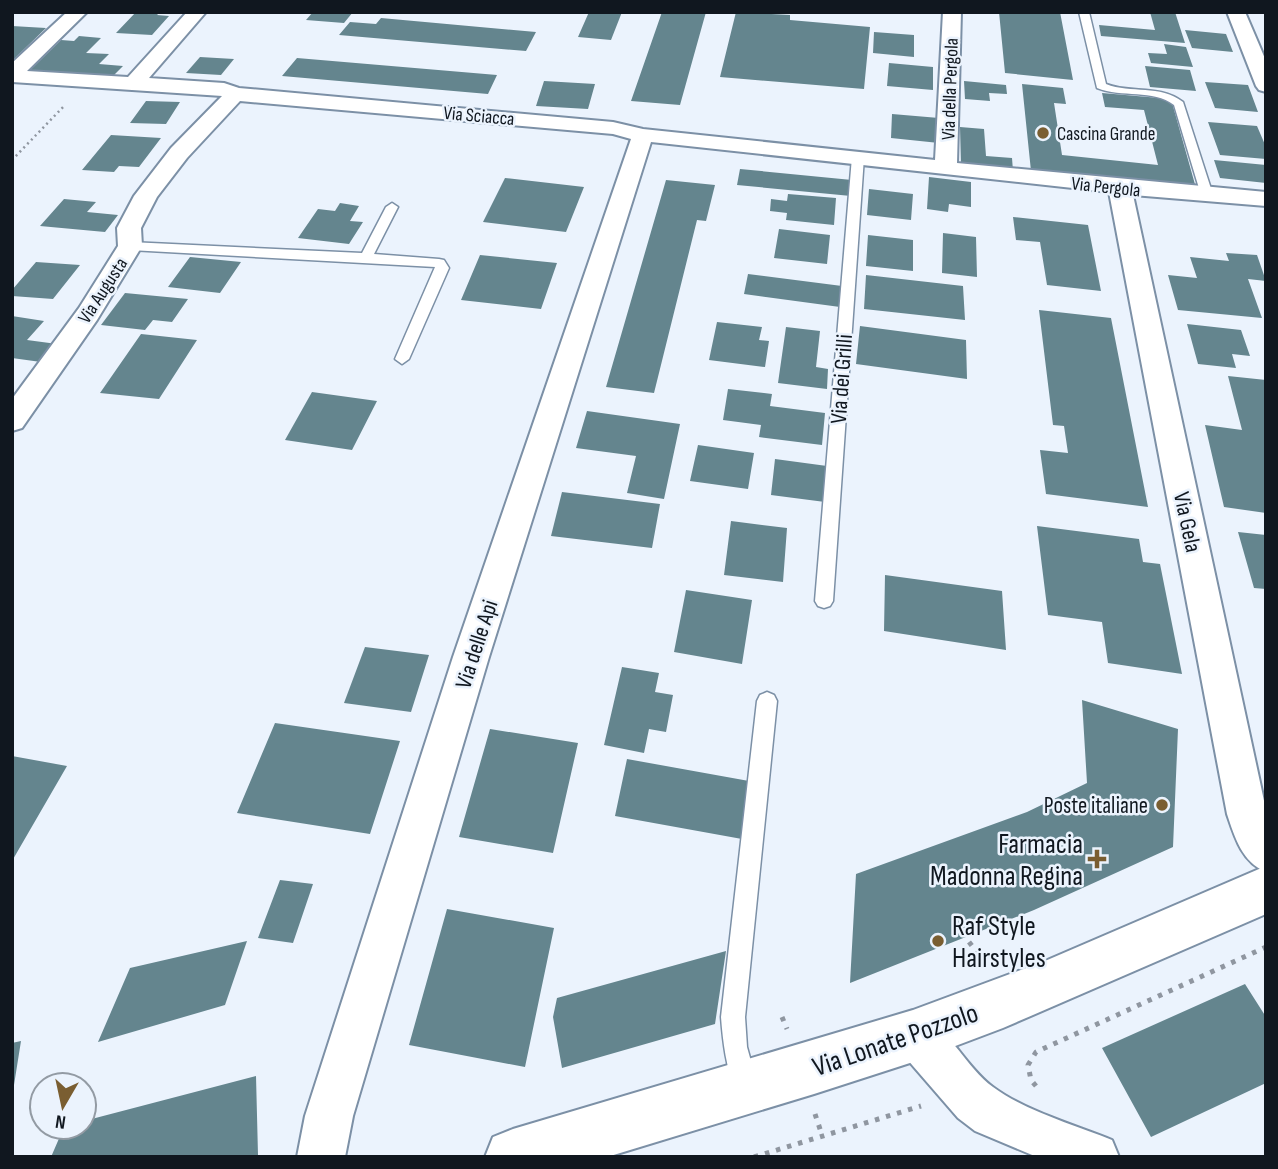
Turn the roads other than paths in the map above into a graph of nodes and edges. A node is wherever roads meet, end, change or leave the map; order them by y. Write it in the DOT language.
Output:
graph roads {
  1 [pos="79,12"];
  2 [pos="197,12"];
  3 [pos="953,12"];
  4 [pos="1084,12"];
  5 [pos="1236,12"];
  6 [pos="12,75"];
  7 [pos="134,83"];
  8 [pos="1266,86"];
  9 [pos="235,94"];
  10 [pos="643,135"];
  11 [pos="858,157"];
  12 [pos="946,166"];
  13 [pos="1120,188"];
  14 [pos="1207,195"];
  15 [pos="1266,199"];
  16 [pos="393,207"];
  17 [pos="130,246"];
  18 [pos="366,257"];
  19 [pos="402,359"];
  20 [pos="12,421"];
  21 [pos="824,601"];
  22 [pos="767,701"];
  23 [pos="1266,852"];
  24 [pos="1266,890"];
  25 [pos="916,1035"];
  26 [pos="746,1088"];
  27 [pos="321,1157"];
  28 [pos="513,1157"];
  29 [pos="1095,1157"];
  1 -- 6 [label="street, Via Sciacca"];
  2 -- 7 [label="street"];
  3 -- 12 [label="street, Via della Pergola"];
  4 -- 14 [label="lane"];
  5 -- 8 [label="street"];
  6 -- 7 [label="street, Via Sciacca"];
  7 -- 9 [label="street, Via Sciacca"];
  9 -- 10 [label="street, Via Sciacca"];
  9 -- 17 [label="street, Via Augusta"];
  10 -- 11 [label="street, Via Sciacca"];
  10 -- 27 [label="street, Via delle Api"];
  11 -- 12 [label="street, Via Sciacca"];
  11 -- 21 [label="lane, Via dei Grilli"];
  12 -- 13 [label="street, Via Pergola"];
  13 -- 14 [label="street, Via Pergola"];
  13 -- 23 [label="street, Via Gela"];
  14 -- 15 [label="street, Via Pergola"];
  16 -- 18 [label="lane"];
  17 -- 18 [label="lane"];
  17 -- 20 [label="street, Via Augusta"];
  18 -- 19 [label="lane"];
  22 -- 26 [label="lane"];
  24 -- 25 [label="street, Via Lonate Pozzolo"];
  25 -- 26 [label="street, Via Lonate Pozzolo"];
  25 -- 29 [label="street"];
  26 -- 28 [label="street, Via Lonate Pozzolo"];
}
